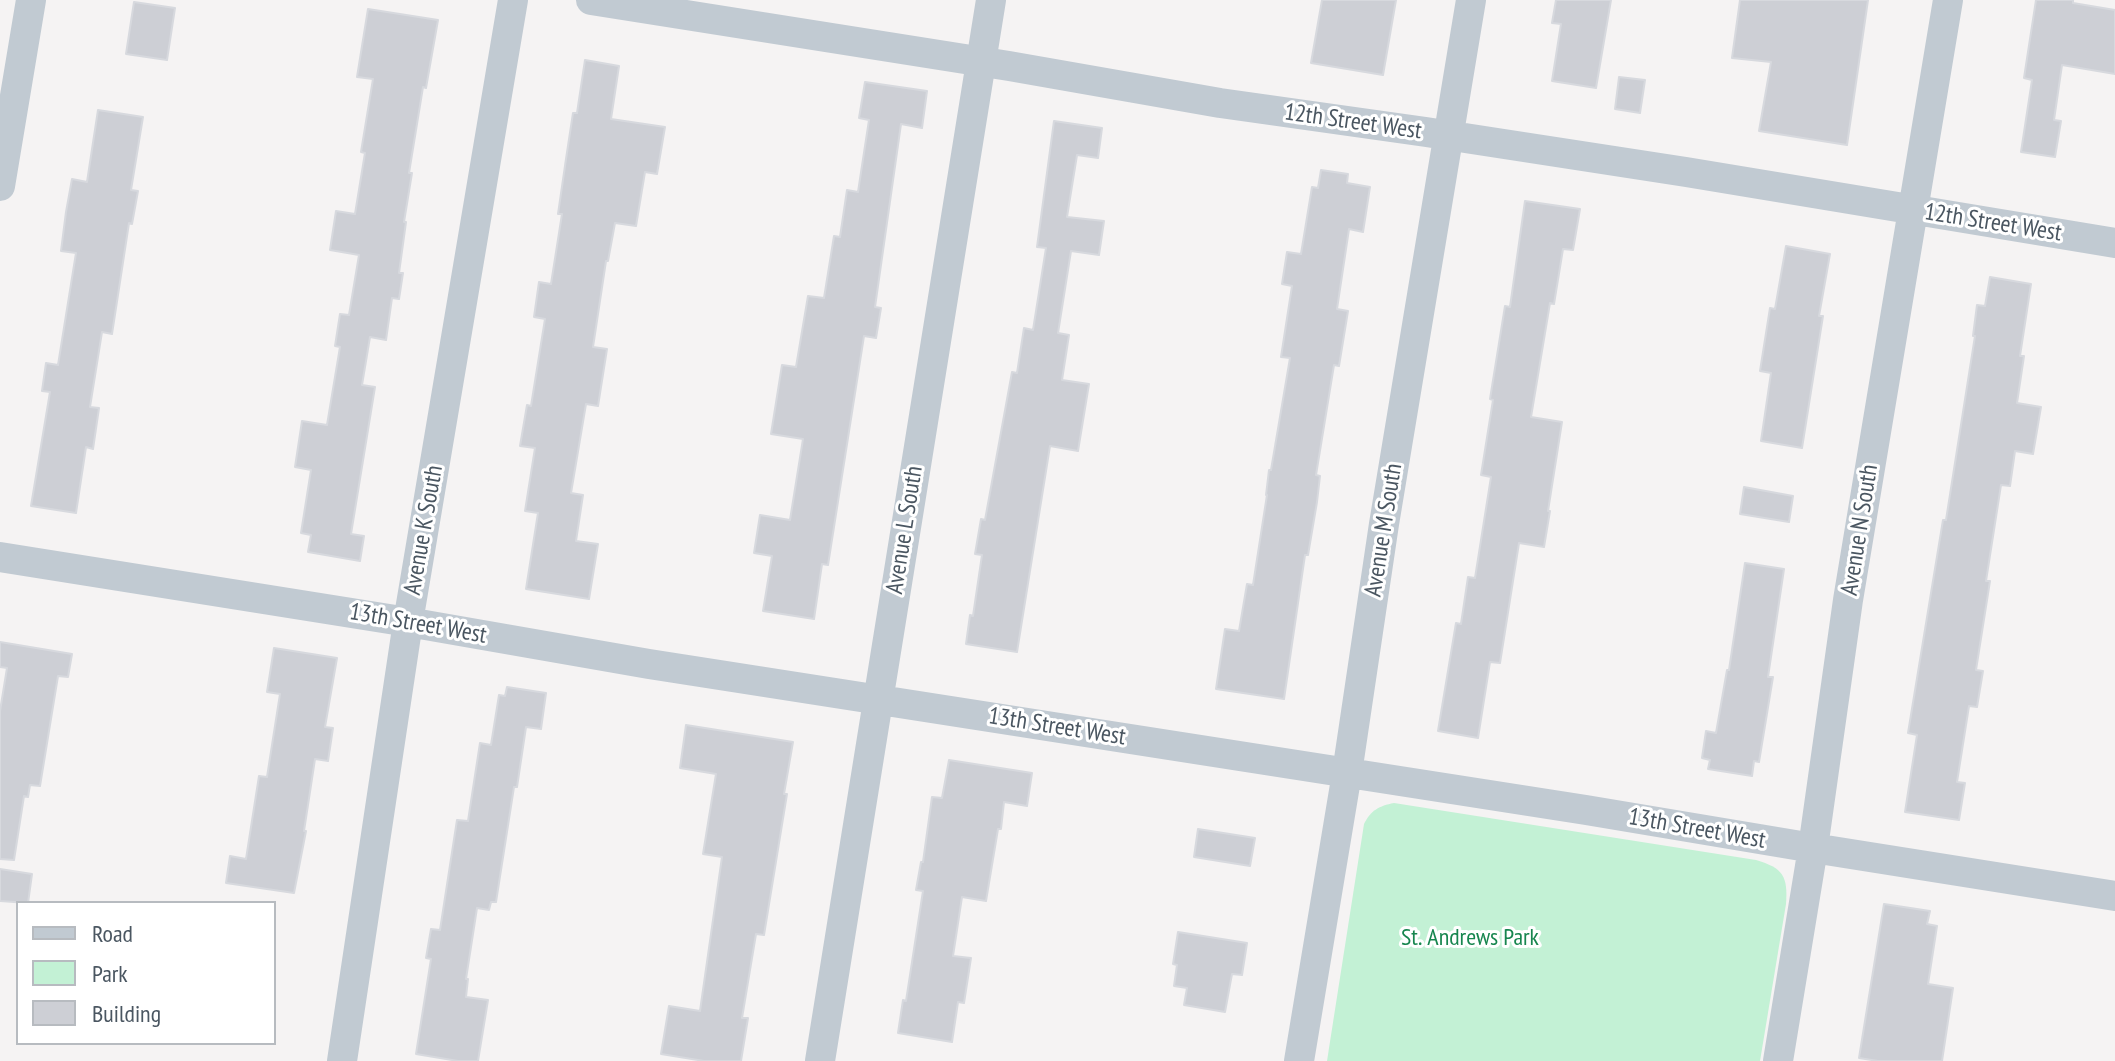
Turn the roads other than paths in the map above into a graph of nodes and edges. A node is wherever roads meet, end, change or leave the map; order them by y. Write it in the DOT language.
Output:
graph roads {
  1 [pos="31,0"];
  2 [pos="513,0"];
  3 [pos="591,0"];
  4 [pos="991,0"];
  5 [pos="1471,0"];
  6 [pos="1948,0"];
  7 [pos="980,62"];
  8 [pos="1449,136"];
  9 [pos="0,186"];
  10 [pos="1913,211"];
  11 [pos="2115,243"];
  12 [pos="0,557"];
  13 [pos="408,622"];
  14 [pos="878,699"];
  15 [pos="1347,773"];
  16 [pos="1813,848"];
  17 [pos="2115,896"];
  18 [pos="342,1061"];
  19 [pos="820,1061"];
  20 [pos="1299,1061"];
  21 [pos="1778,1061"];
  1 -- 9 [label="street"];
  2 -- 13 [label="street, Avenue K South"];
  3 -- 7 [label="street, 12th Street West"];
  4 -- 7 [label="street, Avenue L South"];
  5 -- 8 [label="street, Avenue M South"];
  6 -- 10 [label="street, Avenue N South"];
  7 -- 8 [label="street, 12th Street West"];
  7 -- 14 [label="street, Avenue L South"];
  8 -- 10 [label="street, 12th Street West"];
  8 -- 15 [label="street, Avenue M South"];
  10 -- 11 [label="street, 12th Street West"];
  10 -- 16 [label="street, Avenue N South"];
  12 -- 13 [label="street, 13th Street West"];
  13 -- 14 [label="street, 13th Street West"];
  13 -- 18 [label="street, Avenue K South"];
  14 -- 15 [label="street, 13th Street West"];
  14 -- 19 [label="street, Avenue L South"];
  15 -- 16 [label="street, 13th Street West"];
  15 -- 20 [label="street, Avenue M South"];
  16 -- 17 [label="street, 13th Street West"];
  16 -- 21 [label="street, Avenue N South"];
}
